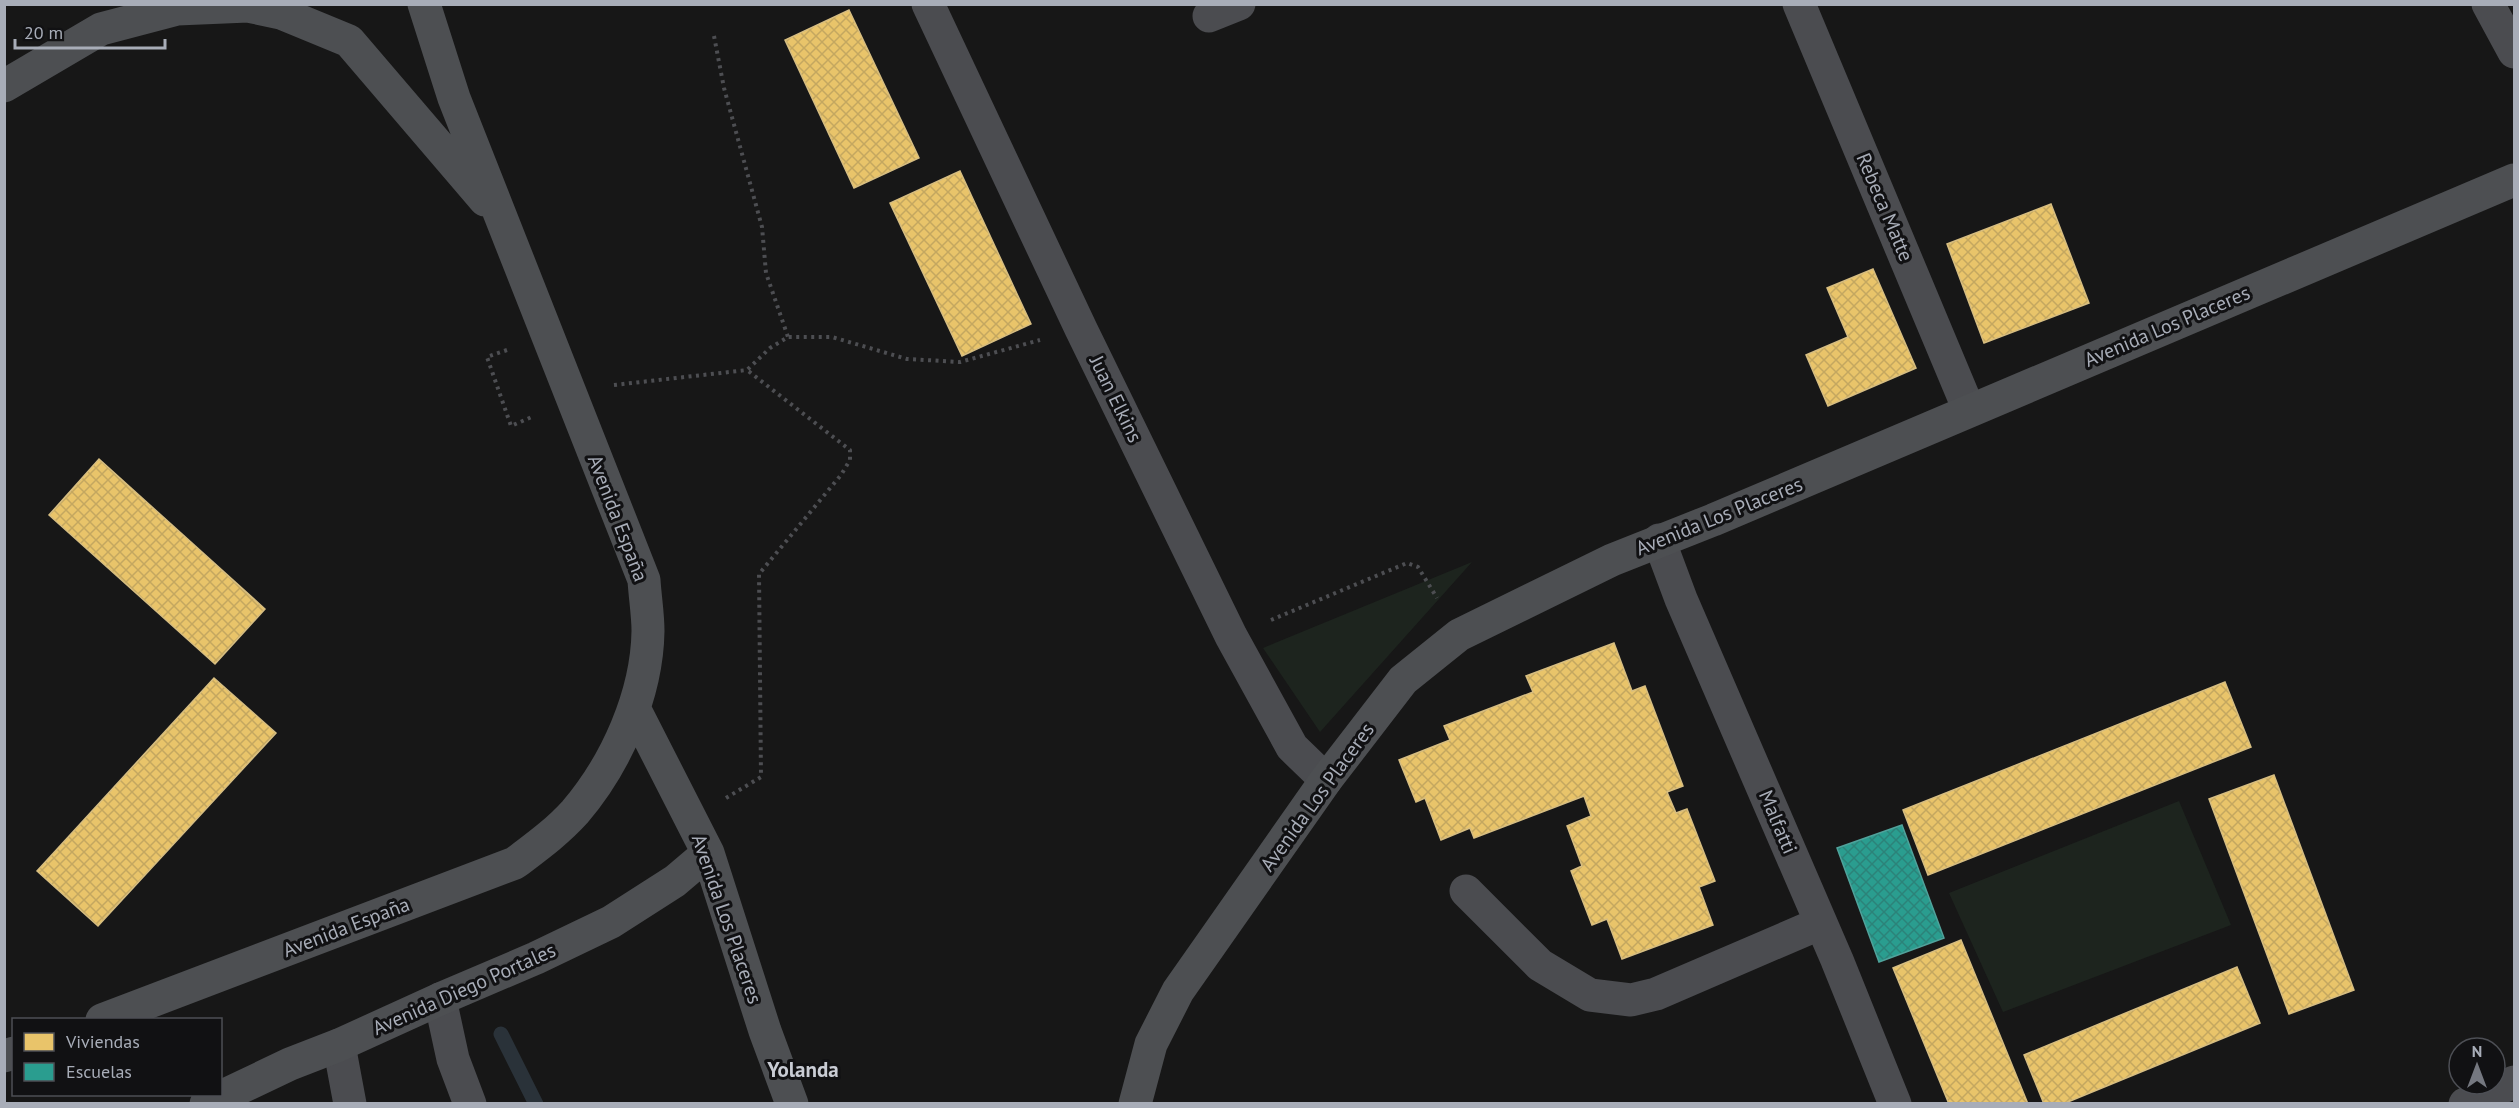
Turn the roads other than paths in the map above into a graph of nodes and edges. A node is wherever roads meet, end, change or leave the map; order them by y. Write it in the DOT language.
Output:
graph roads {
  1 [pos="424,4"];
  2 [pos="928,4"];
  3 [pos="1239,4"];
  4 [pos="1800,4"];
  5 [pos="2488,4"];
  6 [pos="1209,16"];
  7 [pos="2514,52"];
  8 [pos="4,86"];
  9 [pos="2514,180"];
  10 [pos="500,217"];
  11 [pos="1969,410"];
  12 [pos="1659,540"];
  13 [pos="634,708"];
  14 [pos="1326,780"];
  15 [pos="708,853"];
  16 [pos="1466,891"];
  17 [pos="1821,923"];
  18 [pos="440,999"];
  19 [pos="107,1018"];
  20 [pos="339,1045"];
  21 [pos="2514,1082"];
  22 [pos="206,1104"];
  23 [pos="350,1104"];
  24 [pos="470,1104"];
  25 [pos="792,1104"];
  26 [pos="1135,1104"];
  27 [pos="1895,1104"];
  28 [pos="2465,1104"];
  1 -- 10 [label="main road, Avenida España"];
  2 -- 14 [label="street, Juan Elkins"];
  3 -- 6 [label="street"];
  4 -- 11 [label="street, Rebeca Matte"];
  5 -- 7 [label="street"];
  8 -- 10 [label="main road"];
  9 -- 11 [label="main road, Avenida Los Placeres"];
  10 -- 13 [label="main road, Avenida España"];
  11 -- 12 [label="main road, Avenida Los Placeres"];
  12 -- 14 [label="main road, Avenida Los Placeres"];
  12 -- 17 [label="street, Malfatti"];
  13 -- 15 [label="main road, Avenida Los Placeres"];
  13 -- 19 [label="main road, Avenida España"];
  14 -- 26 [label="main road, Avenida Los Placeres"];
  15 -- 18 [label="main road, Avenida Diego Portales"];
  15 -- 25 [label="main road, Avenida Los Placeres"];
  16 -- 17 [label="street"];
  17 -- 27 [label="street, Malfatti"];
  18 -- 20 [label="main road, Avenida Diego Portales"];
  18 -- 24 [label="street"];
  20 -- 22 [label="main road, Avenida Diego Portales"];
  20 -- 23 [label="street"];
  21 -- 28 [label="street"];
}
